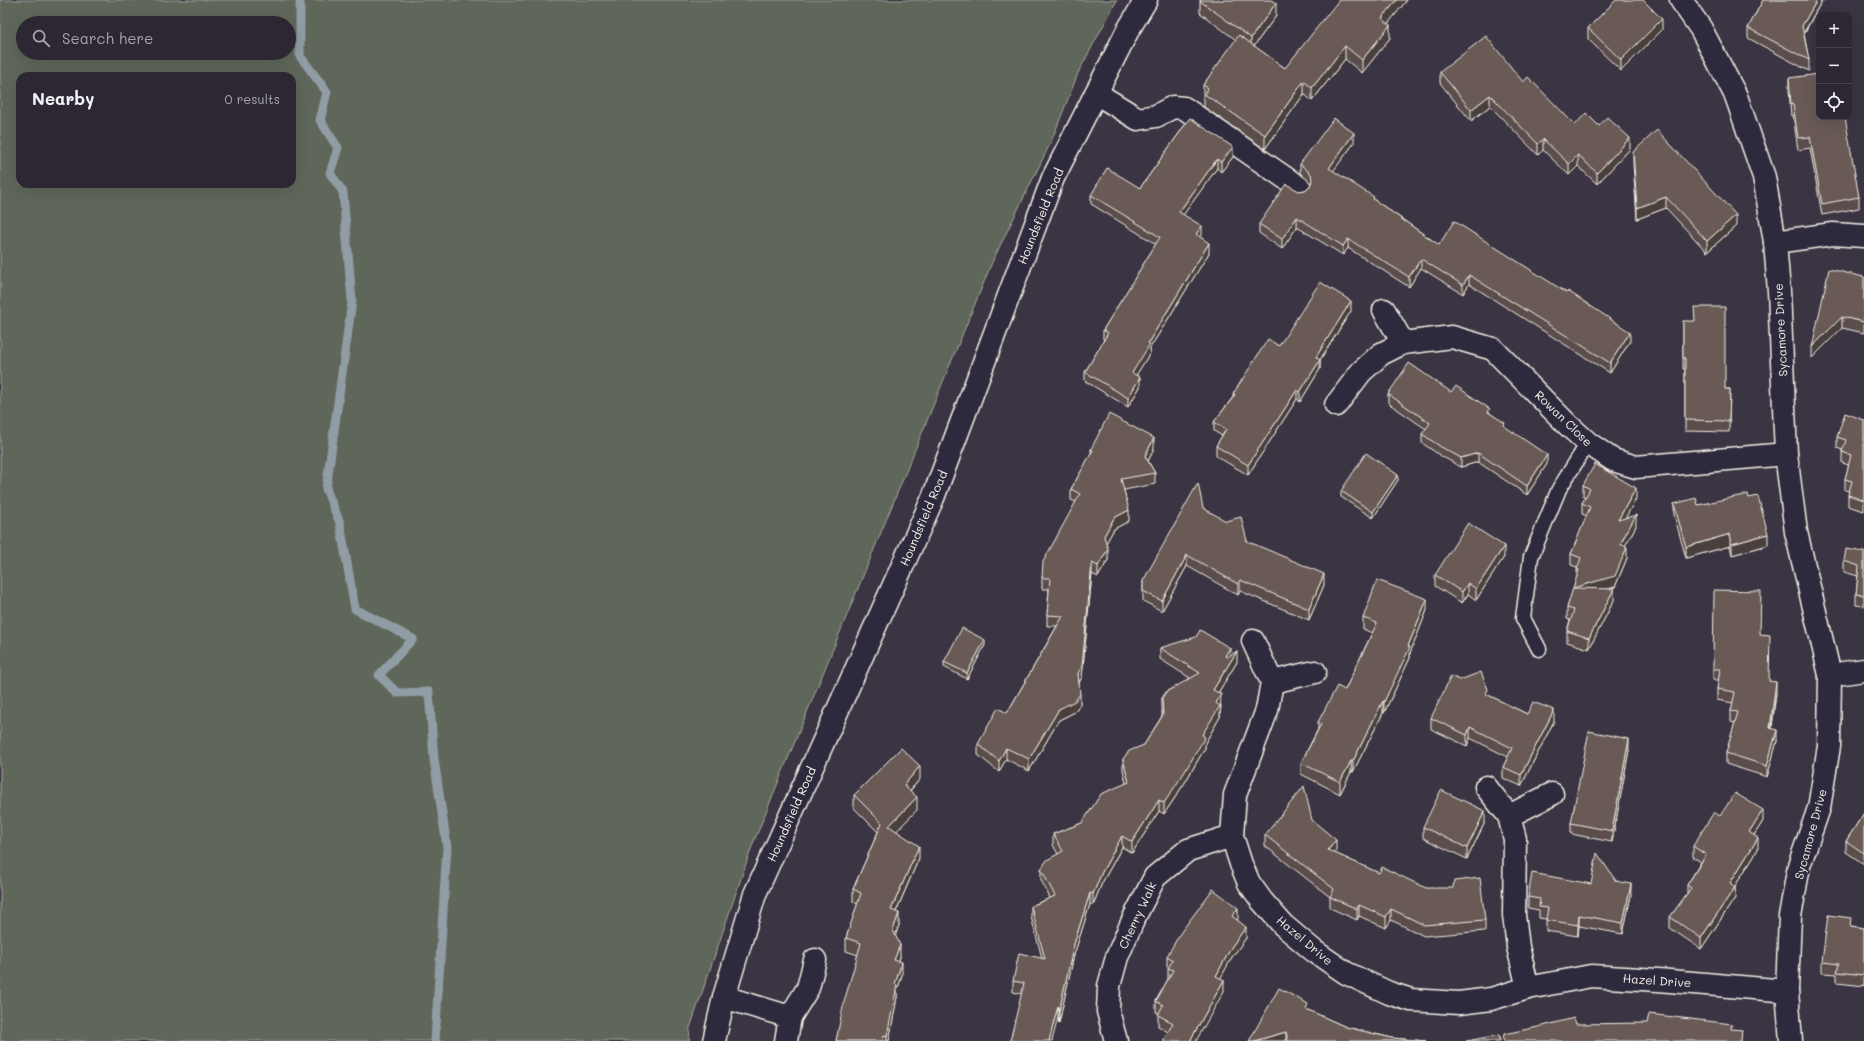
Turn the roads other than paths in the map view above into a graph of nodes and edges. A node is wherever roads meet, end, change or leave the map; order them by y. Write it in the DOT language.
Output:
graph roads {
  1 [pos="1146,0"];
  2 [pos="1681,0"];
  3 [pos="1096,93"];
  4 [pos="1300,188"];
  5 [pos="1864,236"];
  6 [pos="1775,242"];
  7 [pos="1384,310"];
  8 [pos="1403,343"];
  9 [pos="1336,405"];
  10 [pos="1588,442"];
  11 [pos="1786,454"];
  12 [pos="1253,641"];
  13 [pos="1539,649"];
  14 [pos="1864,670"];
  15 [pos="1315,672"];
  16 [pos="1830,675"];
  17 [pos="1272,682"];
  18 [pos="1486,787"];
  19 [pos="1552,794"];
  20 [pos="1509,816"];
  21 [pos="1232,836"];
  22 [pos="815,960"];
  23 [pos="1528,988"];
  24 [pos="1787,991"];
  25 [pos="724,997"];
  26 [pos="790,1017"];
  27 [pos="714,1041"];
  28 [pos="786,1041"];
  29 [pos="1116,1041"];
  30 [pos="1791,1041"];
  1 -- 3 [label="street, Houndsfield Road"];
  2 -- 6 [label="street, Sycamore Drive"];
  3 -- 4 [label="street"];
  3 -- 25 [label="street, Houndsfield Road"];
  5 -- 6 [label="street"];
  6 -- 11 [label="street, Sycamore Drive"];
  7 -- 8 [label="street"];
  8 -- 9 [label="street, Rowan Close"];
  8 -- 10 [label="street, Rowan Close"];
  10 -- 11 [label="street, Rowan Close"];
  10 -- 13 [label="lane"];
  11 -- 16 [label="street, Sycamore Drive"];
  12 -- 17 [label="street"];
  14 -- 16 [label="street"];
  15 -- 17 [label="street"];
  16 -- 24 [label="street, Sycamore Drive"];
  17 -- 21 [label="street, Hazel Drive"];
  18 -- 20 [label="street"];
  19 -- 20 [label="street"];
  20 -- 23 [label="street"];
  21 -- 23 [label="street, Hazel Drive"];
  21 -- 29 [label="street, Cherry Walk"];
  22 -- 26 [label="street"];
  23 -- 24 [label="street, Hazel Drive"];
  24 -- 30 [label="street, Sycamore Drive"];
  25 -- 26 [label="street"];
  25 -- 27 [label="street, Houndsfield Road"];
  26 -- 28 [label="street"];
}
